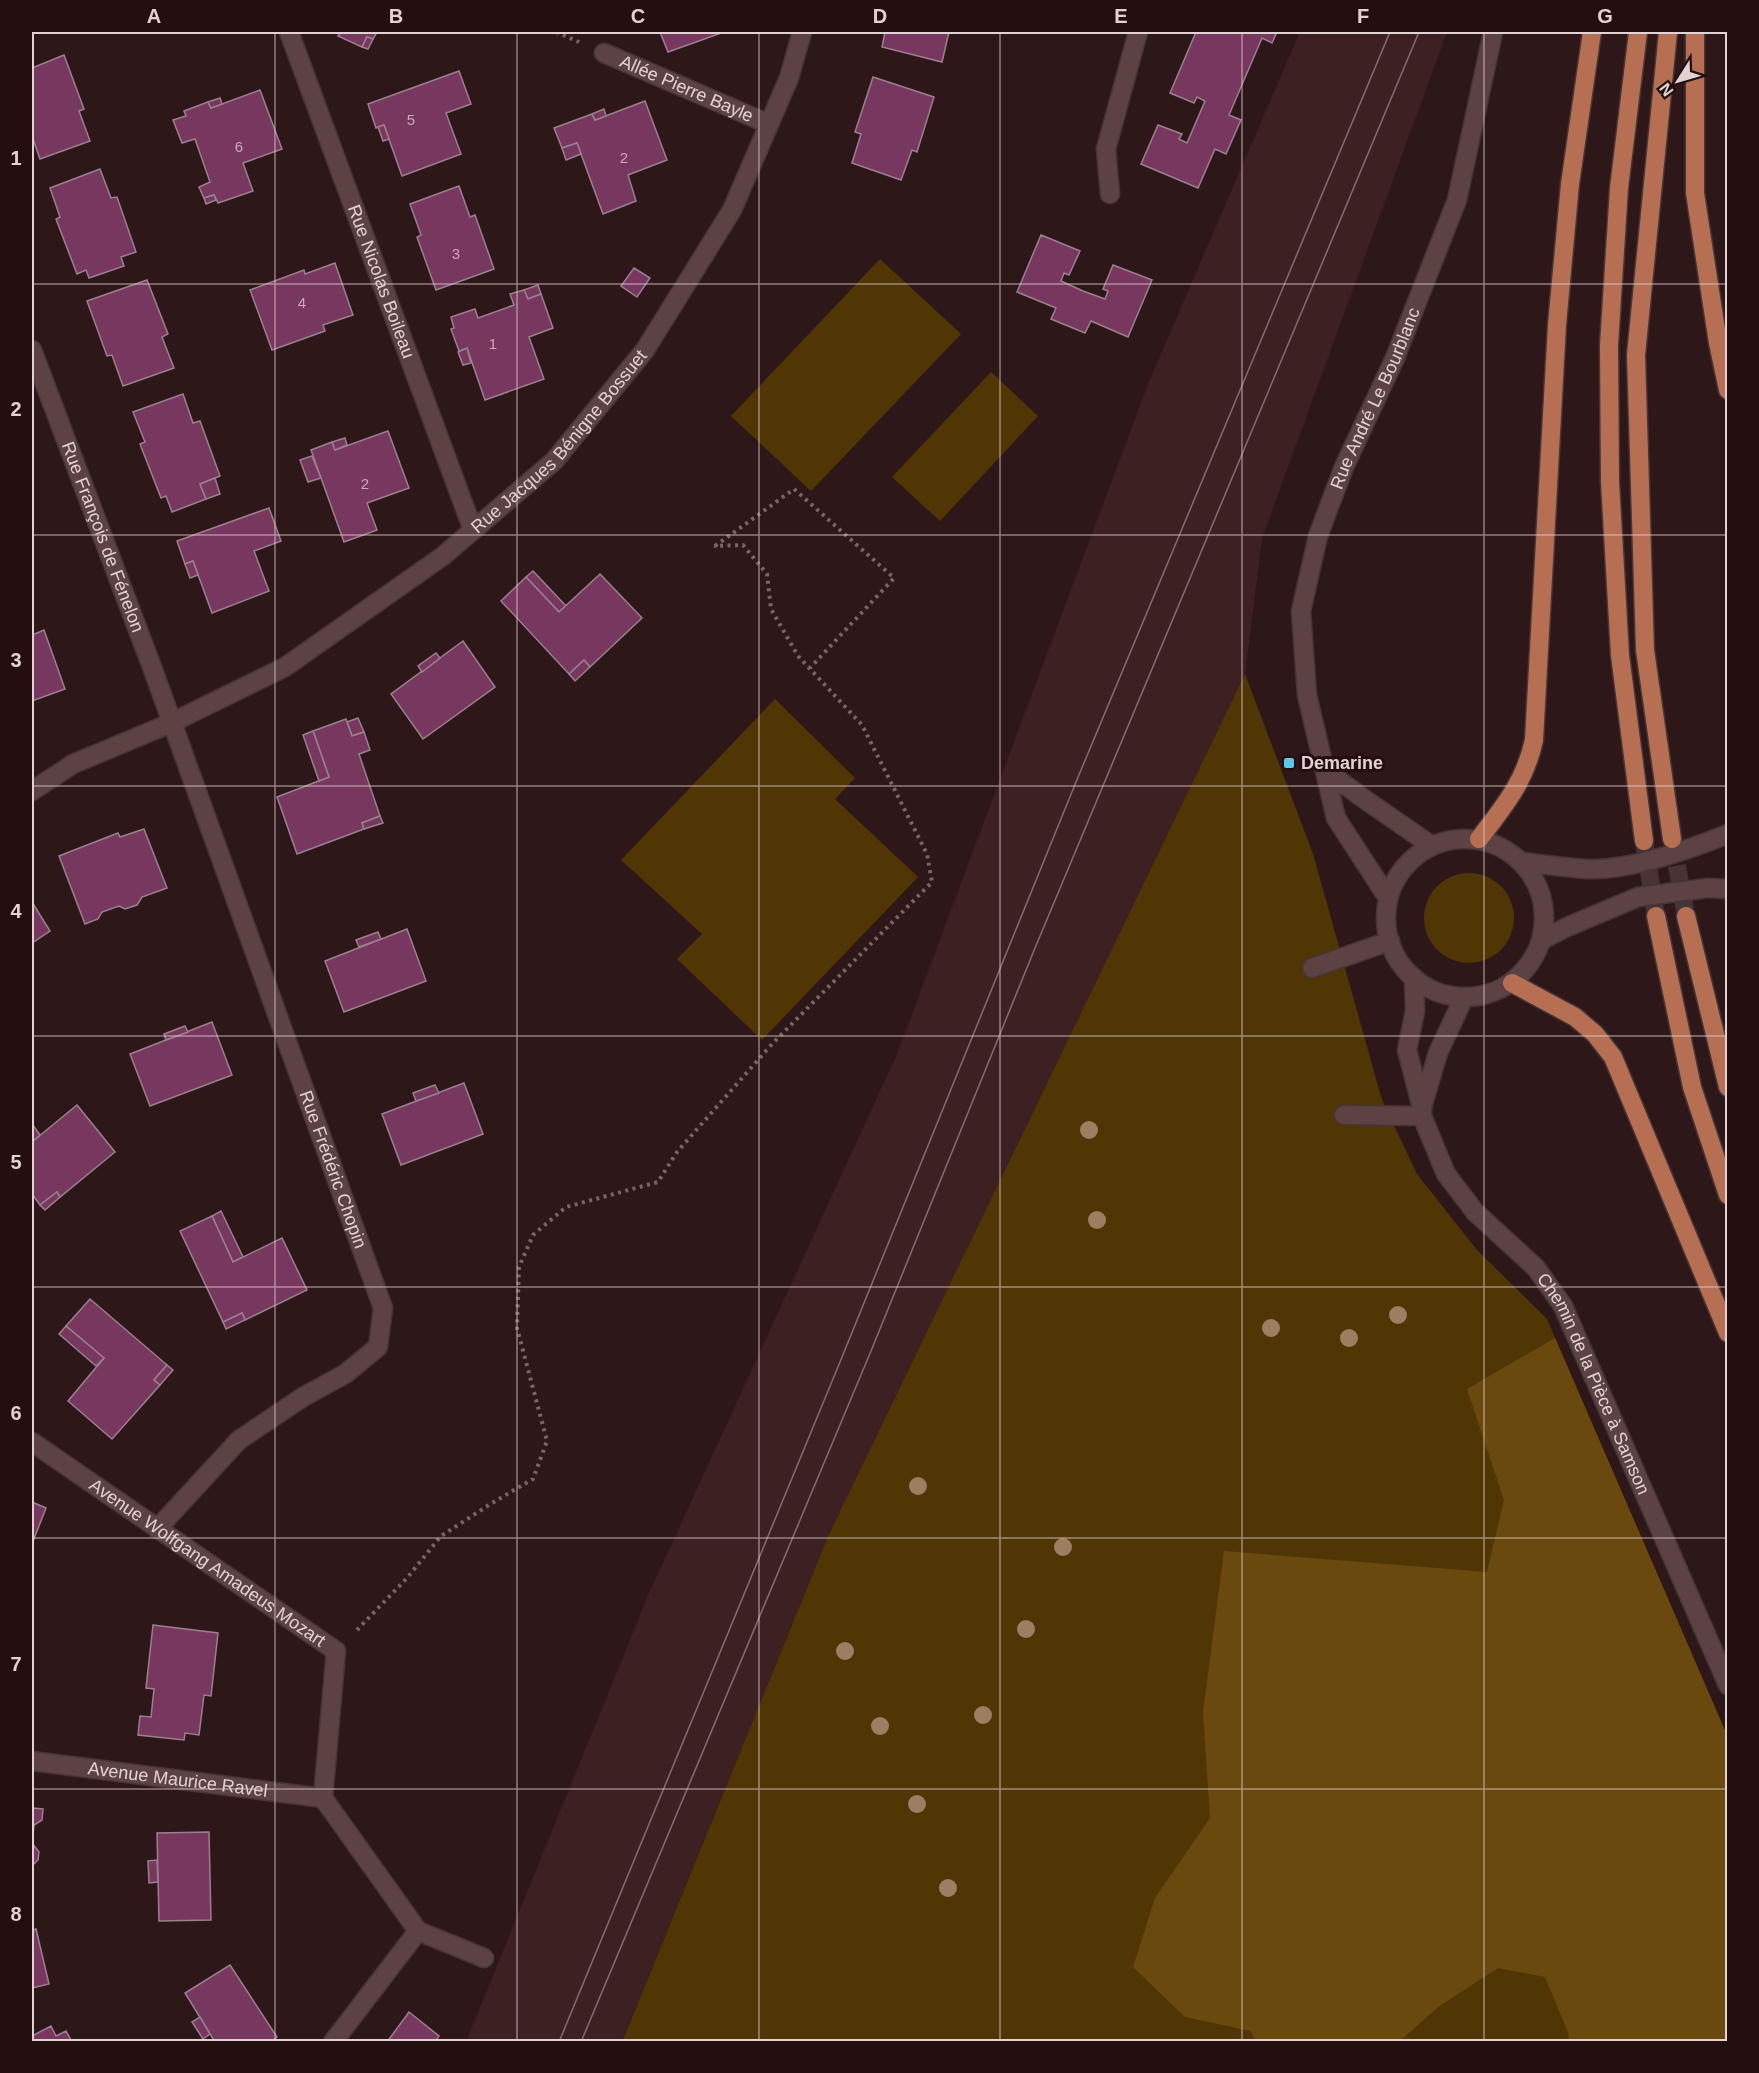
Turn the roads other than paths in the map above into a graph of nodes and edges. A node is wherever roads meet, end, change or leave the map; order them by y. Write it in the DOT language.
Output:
graph roads {
  1 [pos="290,32"];
  2 [pos="802,32"];
  3 [pos="1138,32"];
  4 [pos="1493,32"];
  5 [pos="1638,32"];
  6 [pos="1668,32"];
  7 [pos="1695,32"];
  8 [pos="1592,33"];
  9 [pos="604,53"];
  10 [pos="769,124"];
  11 [pos="1110,194"];
  12 [pos="32,350"];
  13 [pos="1728,390"];
  14 [pos="473,530"];
  15 [pos="171,723"];
  16 [pos="1325,770"];
  17 [pos="32,791"];
  18 [pos="1728,834"];
  19 [pos="1479,839"];
  20 [pos="1672,839"];
  21 [pos="1644,841"];
  22 [pos="1432,846"];
  23 [pos="1522,862"];
  24 [pos="1728,889"];
  25 [pos="1388,898"];
  26 [pos="1656,916"];
  27 [pos="1686,916"];
  28 [pos="1542,940"];
  29 [pos="1390,941"];
  30 [pos="1312,968"];
  31 [pos="1414,978"];
  32 [pos="1512,983"];
  33 [pos="1464,997"];
  34 [pos="1728,1087"];
  35 [pos="1422,1112"];
  36 [pos="1344,1115"];
  37 [pos="1728,1196"];
  38 [pos="1728,1333"];
  39 [pos="32,1442"];
  40 [pos="157,1529"];
  41 [pos="1728,1685"];
  42 [pos="32,1761"];
  43 [pos="323,1797"];
  44 [pos="418,1931"];
  45 [pos="484,1958"];
  46 [pos="333,2042"];
  1 -- 14 [label="street, Rue Nicolas Boileau"];
  2 -- 10 [label="street, Rue Jacques Bénigne Bossuet"];
  3 -- 11 [label="street"];
  4 -- 16 [label="street, Rue André Le Bourblanc"];
  5 -- 21 [label="main road"];
  6 -- 20 [label="main road"];
  7 -- 13 [label="main road"];
  8 -- 19 [label="main road"];
  9 -- 10 [label="street, Allée Pierre Bayle"];
  10 -- 14 [label="street, Rue Jacques Bénigne Bossuet"];
  12 -- 15 [label="street, Rue François de Fénelon"];
  14 -- 15 [label="street, Rue Jacques Bénigne Bossuet"];
  15 -- 17 [label="street, Rue Jacques Bénigne Bossuet"];
  15 -- 40 [label="street, Rue Frédéric Chopin"];
  16 -- 22 [label="street"];
  16 -- 25 [label="street, Rue André Le Bourblanc"];
  18 -- 23 [label="street"];
  19 -- 22 [label="street"];
  19 -- 23 [label="street"];
  22 -- 25 [label="street"];
  23 -- 28 [label="street"];
  24 -- 28 [label="street"];
  25 -- 29 [label="street"];
  26 -- 37 [label="main road"];
  27 -- 34 [label="main road"];
  28 -- 32 [label="street"];
  29 -- 30 [label="street"];
  29 -- 31 [label="street"];
  31 -- 33 [label="street"];
  31 -- 35 [label="street, Chemin de la Pièce à Samson"];
  32 -- 33 [label="street"];
  32 -- 38 [label="main road"];
  33 -- 35 [label="street"];
  35 -- 36 [label="street"];
  35 -- 41 [label="street, Chemin de la Pièce à Samson"];
  39 -- 40 [label="street, Avenue Wolfgang Amadeus Mozart"];
  40 -- 43 [label="street, Avenue Wolfgang Amadeus Mozart"];
  42 -- 43 [label="street, Avenue Maurice Ravel"];
  43 -- 44 [label="street"];
  44 -- 45 [label="street"];
  44 -- 46 [label="street"];
}
